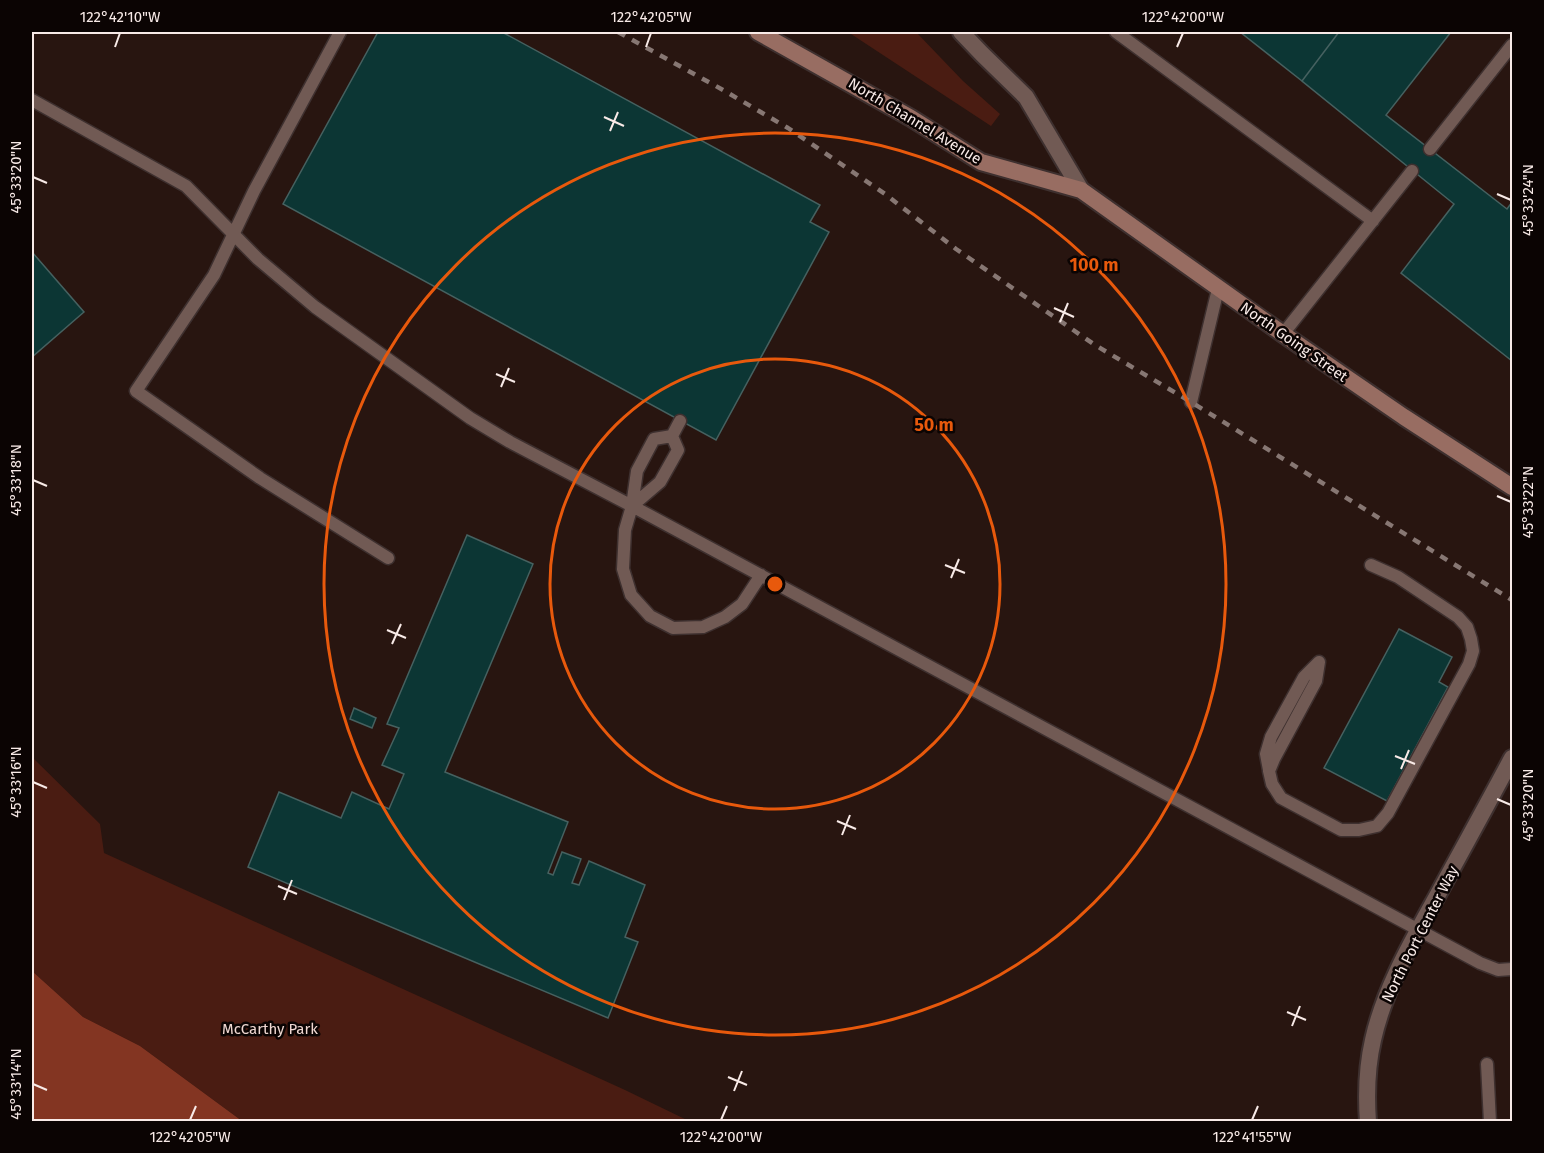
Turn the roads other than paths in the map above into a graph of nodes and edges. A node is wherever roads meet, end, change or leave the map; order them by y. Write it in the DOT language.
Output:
graph roads {
  1 [pos="339,32"];
  2 [pos="758,32"];
  3 [pos="961,32"];
  4 [pos="1116,32"];
  5 [pos="1512,45"];
  6 [pos="32,100"];
  7 [pos="1430,149"];
  8 [pos="1412,171"];
  9 [pos="1080,190"];
  10 [pos="1373,221"];
  11 [pos="233,235"];
  12 [pos="1218,289"];
  13 [pos="1283,334"];
  14 [pos="1191,402"];
  15 [pos="680,421"];
  16 [pos="672,436"];
  17 [pos="1512,487"];
  18 [pos="632,506"];
  19 [pos="388,558"];
  20 [pos="1371,565"];
  21 [pos="761,575"];
  22 [pos="1319,662"];
  23 [pos="1512,758"];
  24 [pos="1419,929"];
  25 [pos="1512,969"];
  26 [pos="1487,1064"];
  27 [pos="1368,1122"];
  28 [pos="1490,1122"];
  1 -- 11 [label="lane"];
  2 -- 9 [label="main road, North Channel Avenue"];
  3 -- 9 [label="street"];
  4 -- 10 [label="lane"];
  5 -- 7 [label="lane"];
  6 -- 11 [label="lane"];
  8 -- 10 [label="lane"];
  9 -- 12 [label="main road, North Going Street"];
  10 -- 13 [label="lane"];
  11 -- 18 [label="lane"];
  11 -- 19 [label="lane"];
  12 -- 13 [label="main road, North Going Street"];
  12 -- 14 [label="lane"];
  13 -- 17 [label="main road, North Going Street"];
  15 -- 16 [label="lane"];
  16 -- 18 [label="lane"];
  16 -- 18 [label="lane"];
  18 -- 21 [label="lane"];
  18 -- 21 [label="lane"];
  20 -- 22 [label="lane"];
  21 -- 24 [label="lane"];
  23 -- 24 [label="street, North Port Center Way"];
  24 -- 25 [label="lane"];
  24 -- 27 [label="street, North Port Center Way"];
  26 -- 28 [label="lane"];
}
